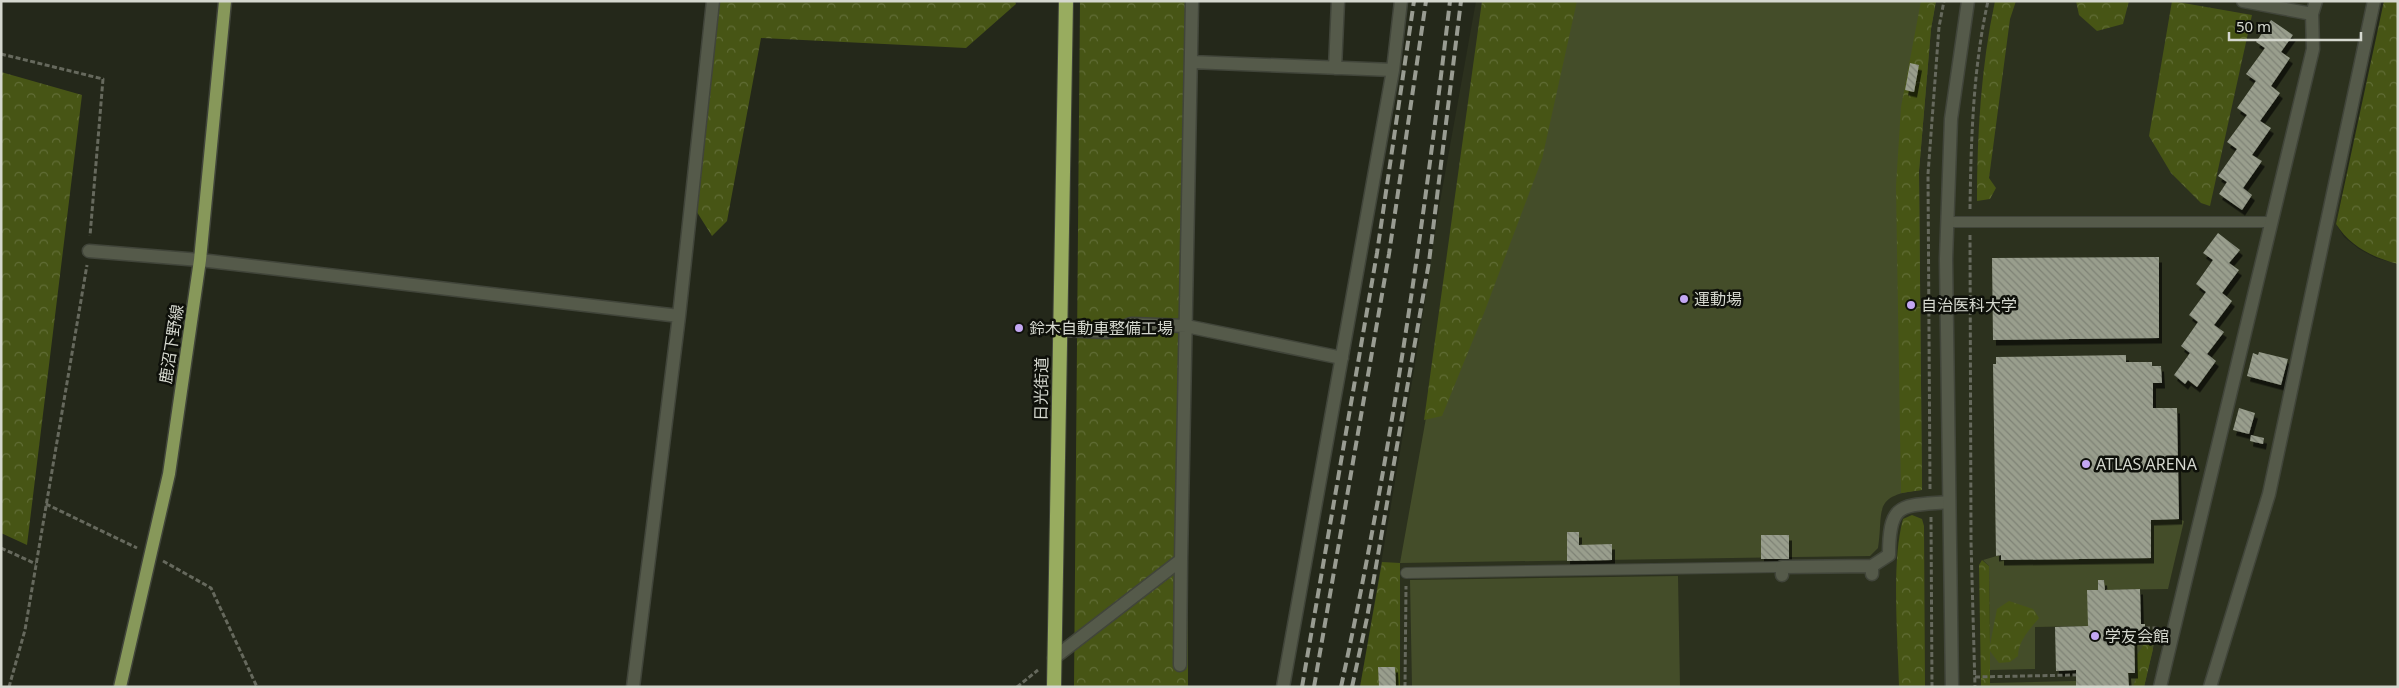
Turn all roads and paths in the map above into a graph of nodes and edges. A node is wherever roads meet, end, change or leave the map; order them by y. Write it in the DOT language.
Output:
graph roads {
  1 [pos="225,1"];
  2 [pos="714,1"];
  3 [pos="1066,1"];
  4 [pos="1192,1"];
  5 [pos="1338,1"];
  6 [pos="1401,1"];
  7 [pos="1968,1"];
  8 [pos="1988,1"];
  9 [pos="2243,1"];
  10 [pos="2316,1"];
  11 [pos="2374,1"];
  12 [pos="2312,14"];
  13 [pos="1,54"];
  14 [pos="1191,62"];
  15 [pos="1335,68"];
  16 [pos="1393,70"];
  17 [pos="1970,219"];
  18 [pos="1947,222"];
  19 [pos="2271,222"];
  20 [pos="1970,228"];
  21 [pos="89,251"];
  22 [pos="200,260"];
  23 [pos="678,316"];
  24 [pos="1186,326"];
  25 [pos="1060,330"];
  26 [pos="1342,358"];
  27 [pos="1949,502"];
  28 [pos="46,504"];
  29 [pos="1,548"];
  30 [pos="152,555"];
  31 [pos="1181,560"];
  32 [pos="36,564"];
  33 [pos="1782,571"];
  34 [pos="1406,573"];
  35 [pos="1054,658"];
  36 [pos="1180,665"];
  37 [pos="2076,675"];
  38 [pos="1975,677"];
  39 [pos="9,687"];
  40 [pos="120,687"];
  41 [pos="257,687"];
  42 [pos="633,687"];
  43 [pos="1017,687"];
  44 [pos="1054,687"];
  45 [pos="1283,687"];
  46 [pos="1405,687"];
  47 [pos="1952,687"];
  48 [pos="1975,687"];
  49 [pos="2160,687"];
  50 [pos="2210,687"];
  1 -- 22 [label="main road, 鹿沼下野線"];
  2 -- 23 [label="street"];
  3 -- 25 [label="highway, 日光街道"];
  4 -- 14 [label="street"];
  5 -- 15 [label="street"];
  6 -- 16 [label="street"];
  7 -- 18 [label="street"];
  8 -- 17 [label="path"];
  9 -- 12 [label="street"];
  10 -- 12 [label="street"];
  11 -- 50 [label="street"];
  12 -- 19 [label="street"];
  13 -- 21 [label="path"];
  14 -- 15 [label="street"];
  14 -- 24 [label="street"];
  15 -- 16 [label="street"];
  16 -- 26 [label="street"];
  18 -- 19 [label="lane"];
  18 -- 27 [label="street"];
  19 -- 49 [label="street"];
  20 -- 38 [label="path"];
  21 -- 22 [label="street"];
  21 -- 28 [label="path"];
  22 -- 23 [label="street"];
  22 -- 30 [label="main road, 鹿沼下野線"];
  23 -- 42 [label="street"];
  24 -- 25 [label="street"];
  24 -- 26 [label="street"];
  24 -- 31 [label="street"];
  25 -- 35 [label="highway, 日光街道"];
  26 -- 45 [label="street"];
  27 -- 33 [label="street"];
  27 -- 47 [label="street"];
  28 -- 30 [label="path"];
  28 -- 32 [label="path"];
  29 -- 32 [label="path"];
  30 -- 40 [label="main road, 鹿沼下野線"];
  30 -- 41 [label="path"];
  31 -- 35 [label="street"];
  31 -- 36 [label="street"];
  32 -- 39 [label="path"];
  33 -- 34 [label="lane"];
  34 -- 46 [label="path"];
  35 -- 43 [label="path"];
  35 -- 44 [label="highway, 日光街道"];
  37 -- 38 [label="path"];
  38 -- 48 [label="path"];
}
